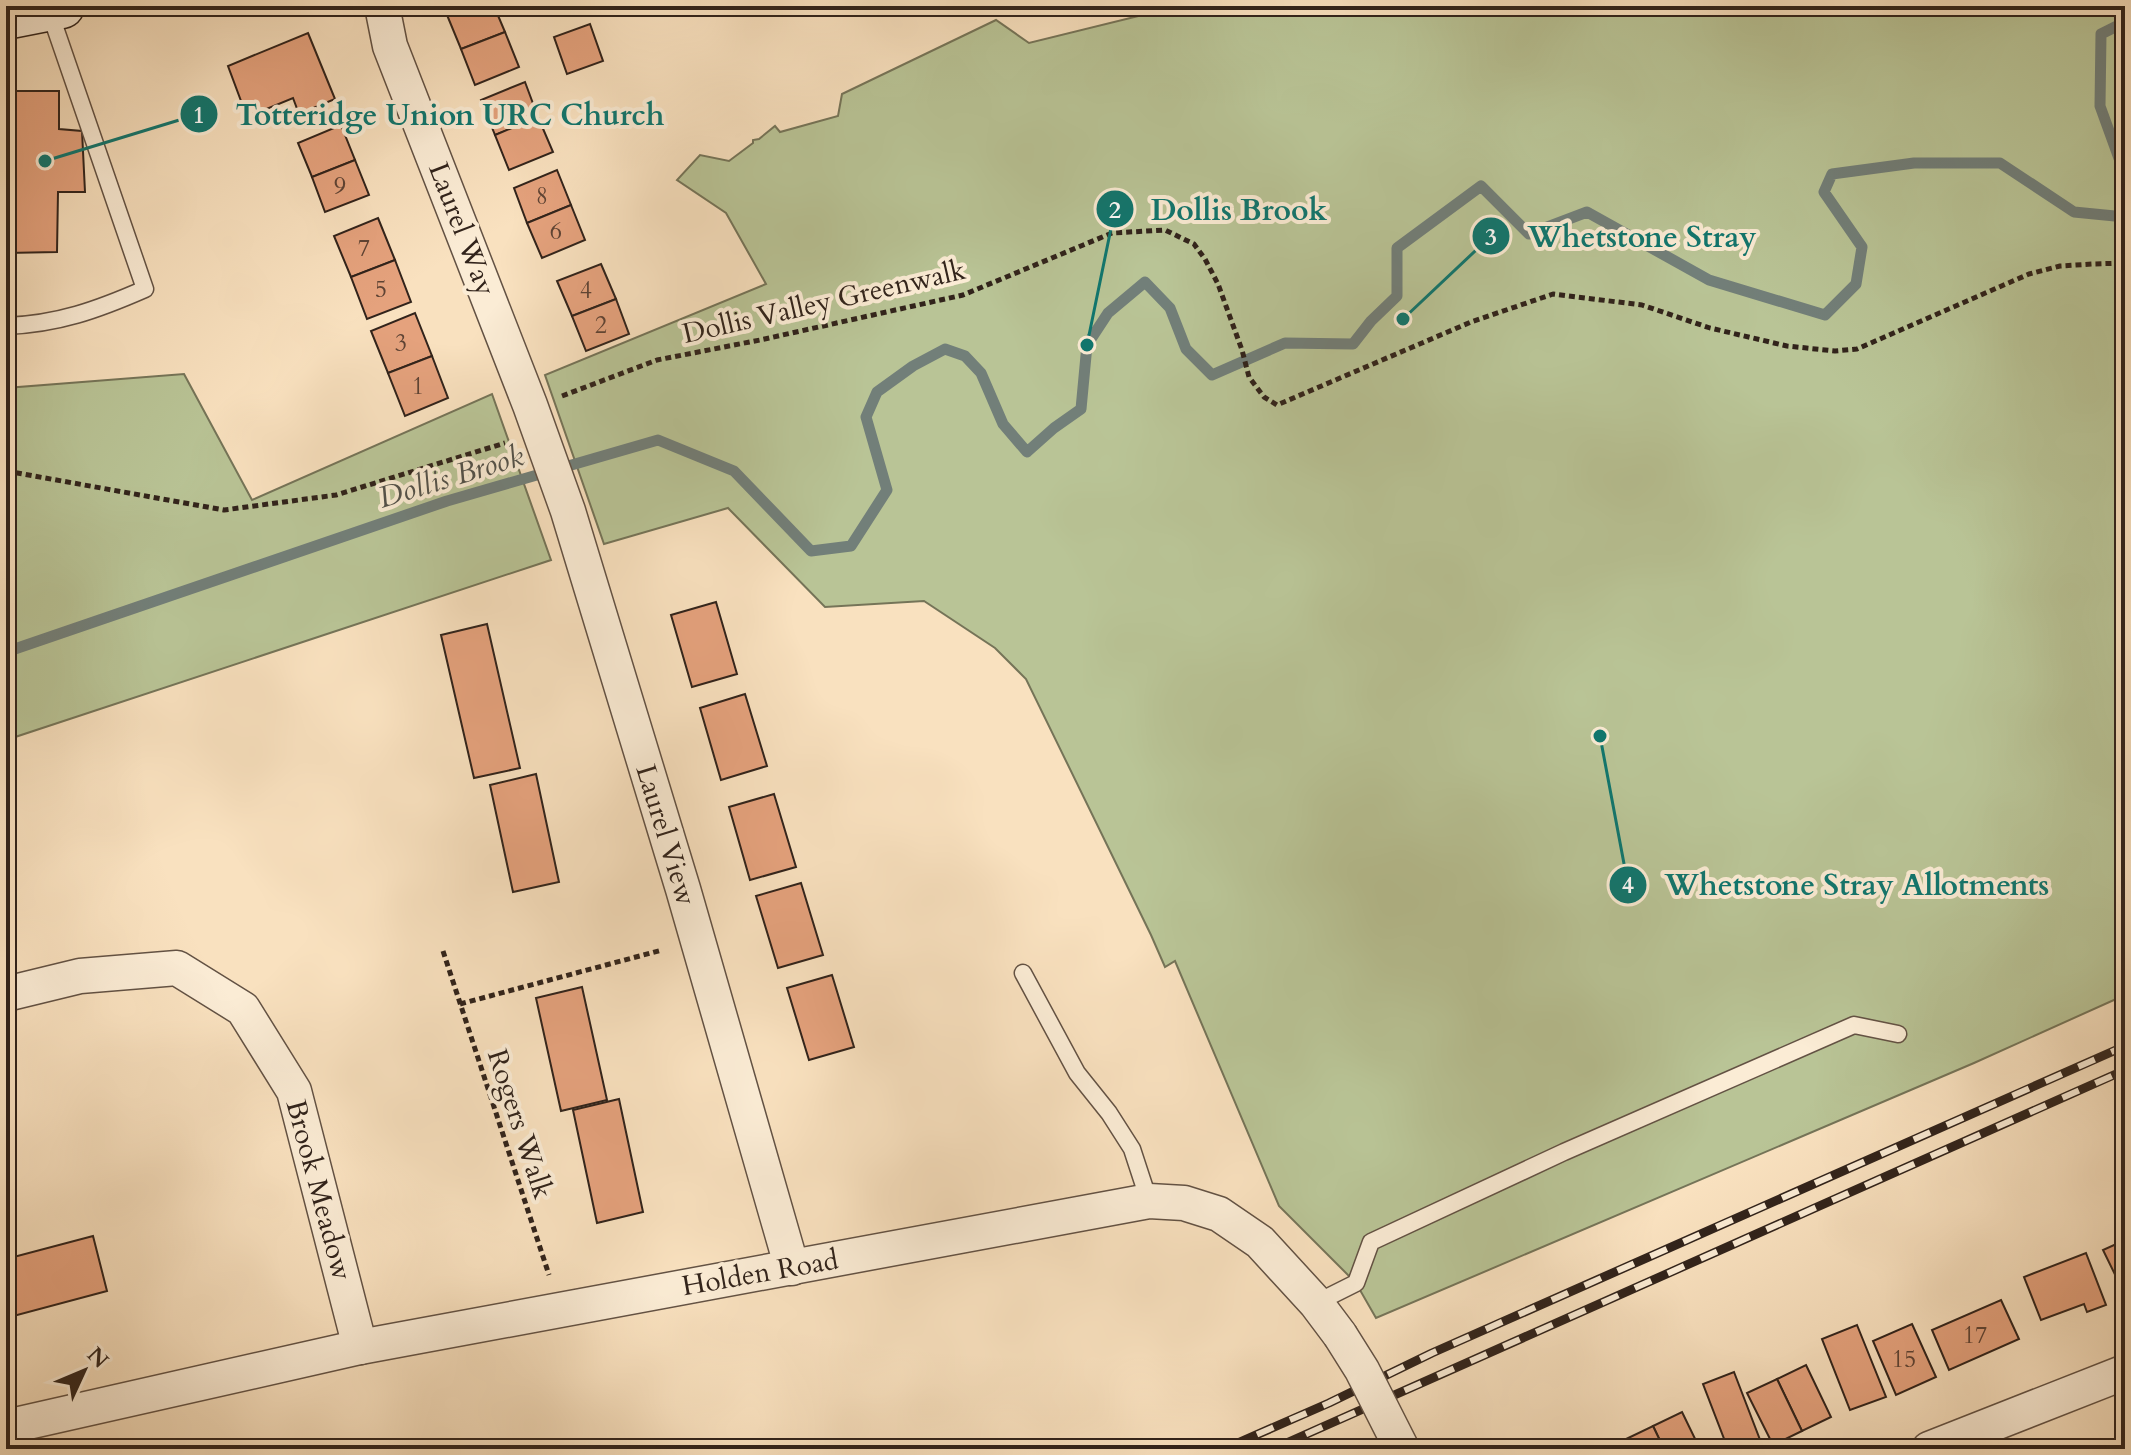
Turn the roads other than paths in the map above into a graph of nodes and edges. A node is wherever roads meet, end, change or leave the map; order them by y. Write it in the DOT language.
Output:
graph roads {
  1 [pos="382,6"];
  2 [pos="55,8"];
  3 [pos="6,17"];
  4 [pos="6,326"];
  5 [pos="540,431"];
  6 [pos="1023,973"];
  7 [pos="6,994"];
  8 [pos="1898,1034"];
  9 [pos="1149,1201"];
  10 [pos="792,1268"];
  11 [pos="1316,1303"];
  12 [pos="360,1347"];
  13 [pos="2125,1372"];
  14 [pos="6,1427"];
  15 [pos="1402,1449"];
  16 [pos="1929,1449"];
  1 -- 5 [label="street, Laurel Way"];
  2 -- 3 [label="street"];
  2 -- 4 [label="lane"];
  5 -- 10 [label="street, Laurel View"];
  6 -- 9 [label="lane"];
  7 -- 12 [label="street, Brook Meadow"];
  8 -- 11 [label="lane"];
  9 -- 10 [label="street, Holden Road"];
  9 -- 11 [label="street, Holden Road"];
  10 -- 12 [label="street, Holden Road"];
  11 -- 15 [label="street, Holden Road, bridge"];
  12 -- 14 [label="street, Holden Road"];
  13 -- 16 [label="street"];
}
